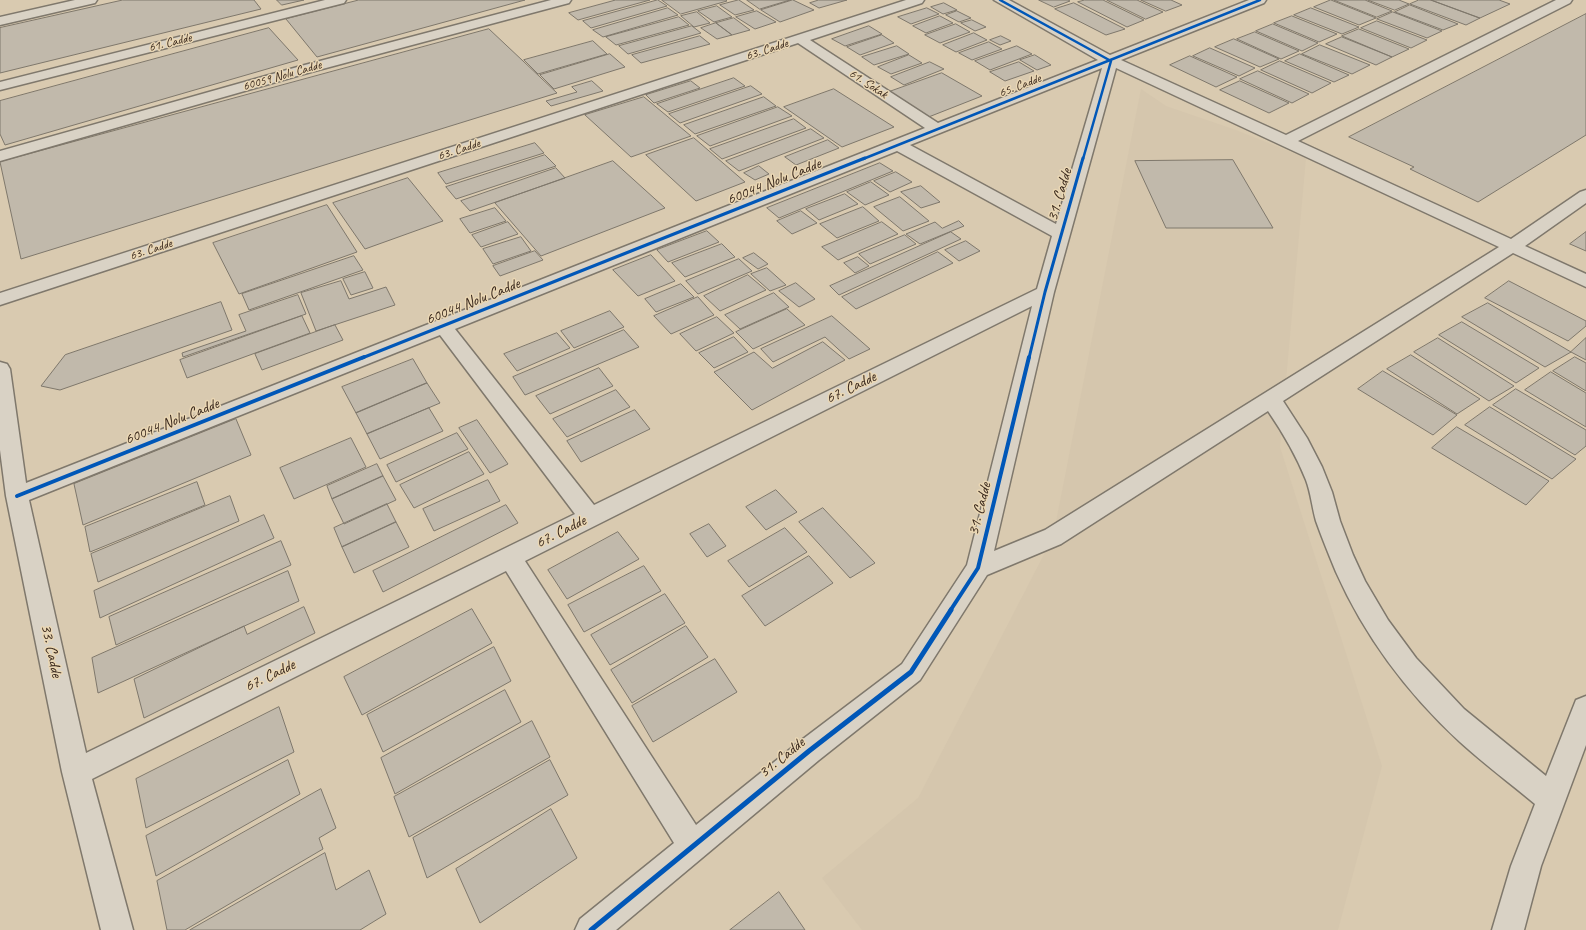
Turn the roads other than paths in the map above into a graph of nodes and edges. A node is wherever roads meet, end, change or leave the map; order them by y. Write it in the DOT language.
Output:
graph roads {
  1 [pos="91,0"];
  2 [pos="340,0"];
  3 [pos="565,0"];
  4 [pos="918,0"];
  5 [pos="1000,0"];
  6 [pos="1260,0"];
  7 [pos="1566,0"];
  8 [pos="0,21"];
  9 [pos="800,39"];
  10 [pos="1111,61"];
  11 [pos="0,86"];
  12 [pos="937,129"];
  13 [pos="1286,141"];
  14 [pos="898,145"];
  15 [pos="0,156"];
  16 [pos="1586,195"];
  17 [pos="1061,234"];
  18 [pos="1513,246"];
  19 [pos="1586,281"];
  20 [pos="1045,292"];
  21 [pos="0,299"];
  22 [pos="443,326"];
  23 [pos="0,369"];
  24 [pos="1270,399"];
  25 [pos="17,496"];
  26 [pos="590,517"];
  27 [pos="510,557"];
  28 [pos="978,568"];
  29 [pos="1586,709"];
  30 [pos="76,772"];
  31 [pos="1551,798"];
  32 [pos="693,847"];
  33 [pos="117,930"];
  34 [pos="591,930"];
  35 [pos="1508,930"];
  1 -- 8 [label="street"];
  2 -- 11 [label="street, 61. Cadde"];
  3 -- 15 [label="street, 60059 Nolu Cadde"];
  4 -- 9 [label="street, 63. Cadde"];
  5 -- 10 [label="street"];
  6 -- 10 [label="street, 65. Cadde"];
  7 -- 13 [label="street"];
  9 -- 12 [label="street, 61. Sokak"];
  9 -- 21 [label="street, 63. Cadde"];
  10 -- 12 [label="street, 65. Cadde"];
  10 -- 13 [label="street"];
  10 -- 17 [label="street, 31. Cadde"];
  12 -- 14 [label="street, 60044 Nolu Cadde"];
  13 -- 18 [label="street"];
  14 -- 17 [label="street"];
  14 -- 22 [label="street, 60044 Nolu Cadde"];
  16 -- 18 [label="street"];
  17 -- 20 [label="street, 31. Cadde"];
  18 -- 19 [label="street"];
  18 -- 24 [label="street"];
  20 -- 26 [label="street, 67. Cadde"];
  20 -- 28 [label="street, 31. Cadde"];
  22 -- 25 [label="street, 60044 Nolu Cadde"];
  22 -- 26 [label="street"];
  23 -- 25 [label="street, 33. Cadde"];
  24 -- 28 [label="street"];
  24 -- 31 [label="street"];
  25 -- 30 [label="street, 33. Cadde"];
  26 -- 27 [label="street, 67. Cadde"];
  27 -- 30 [label="street, 67. Cadde"];
  27 -- 32 [label="street"];
  28 -- 32 [label="street, 31. Cadde"];
  29 -- 31 [label="street"];
  30 -- 33 [label="street, 33. Cadde"];
  31 -- 35 [label="street"];
  32 -- 34 [label="street, 31. Cadde"];
}
